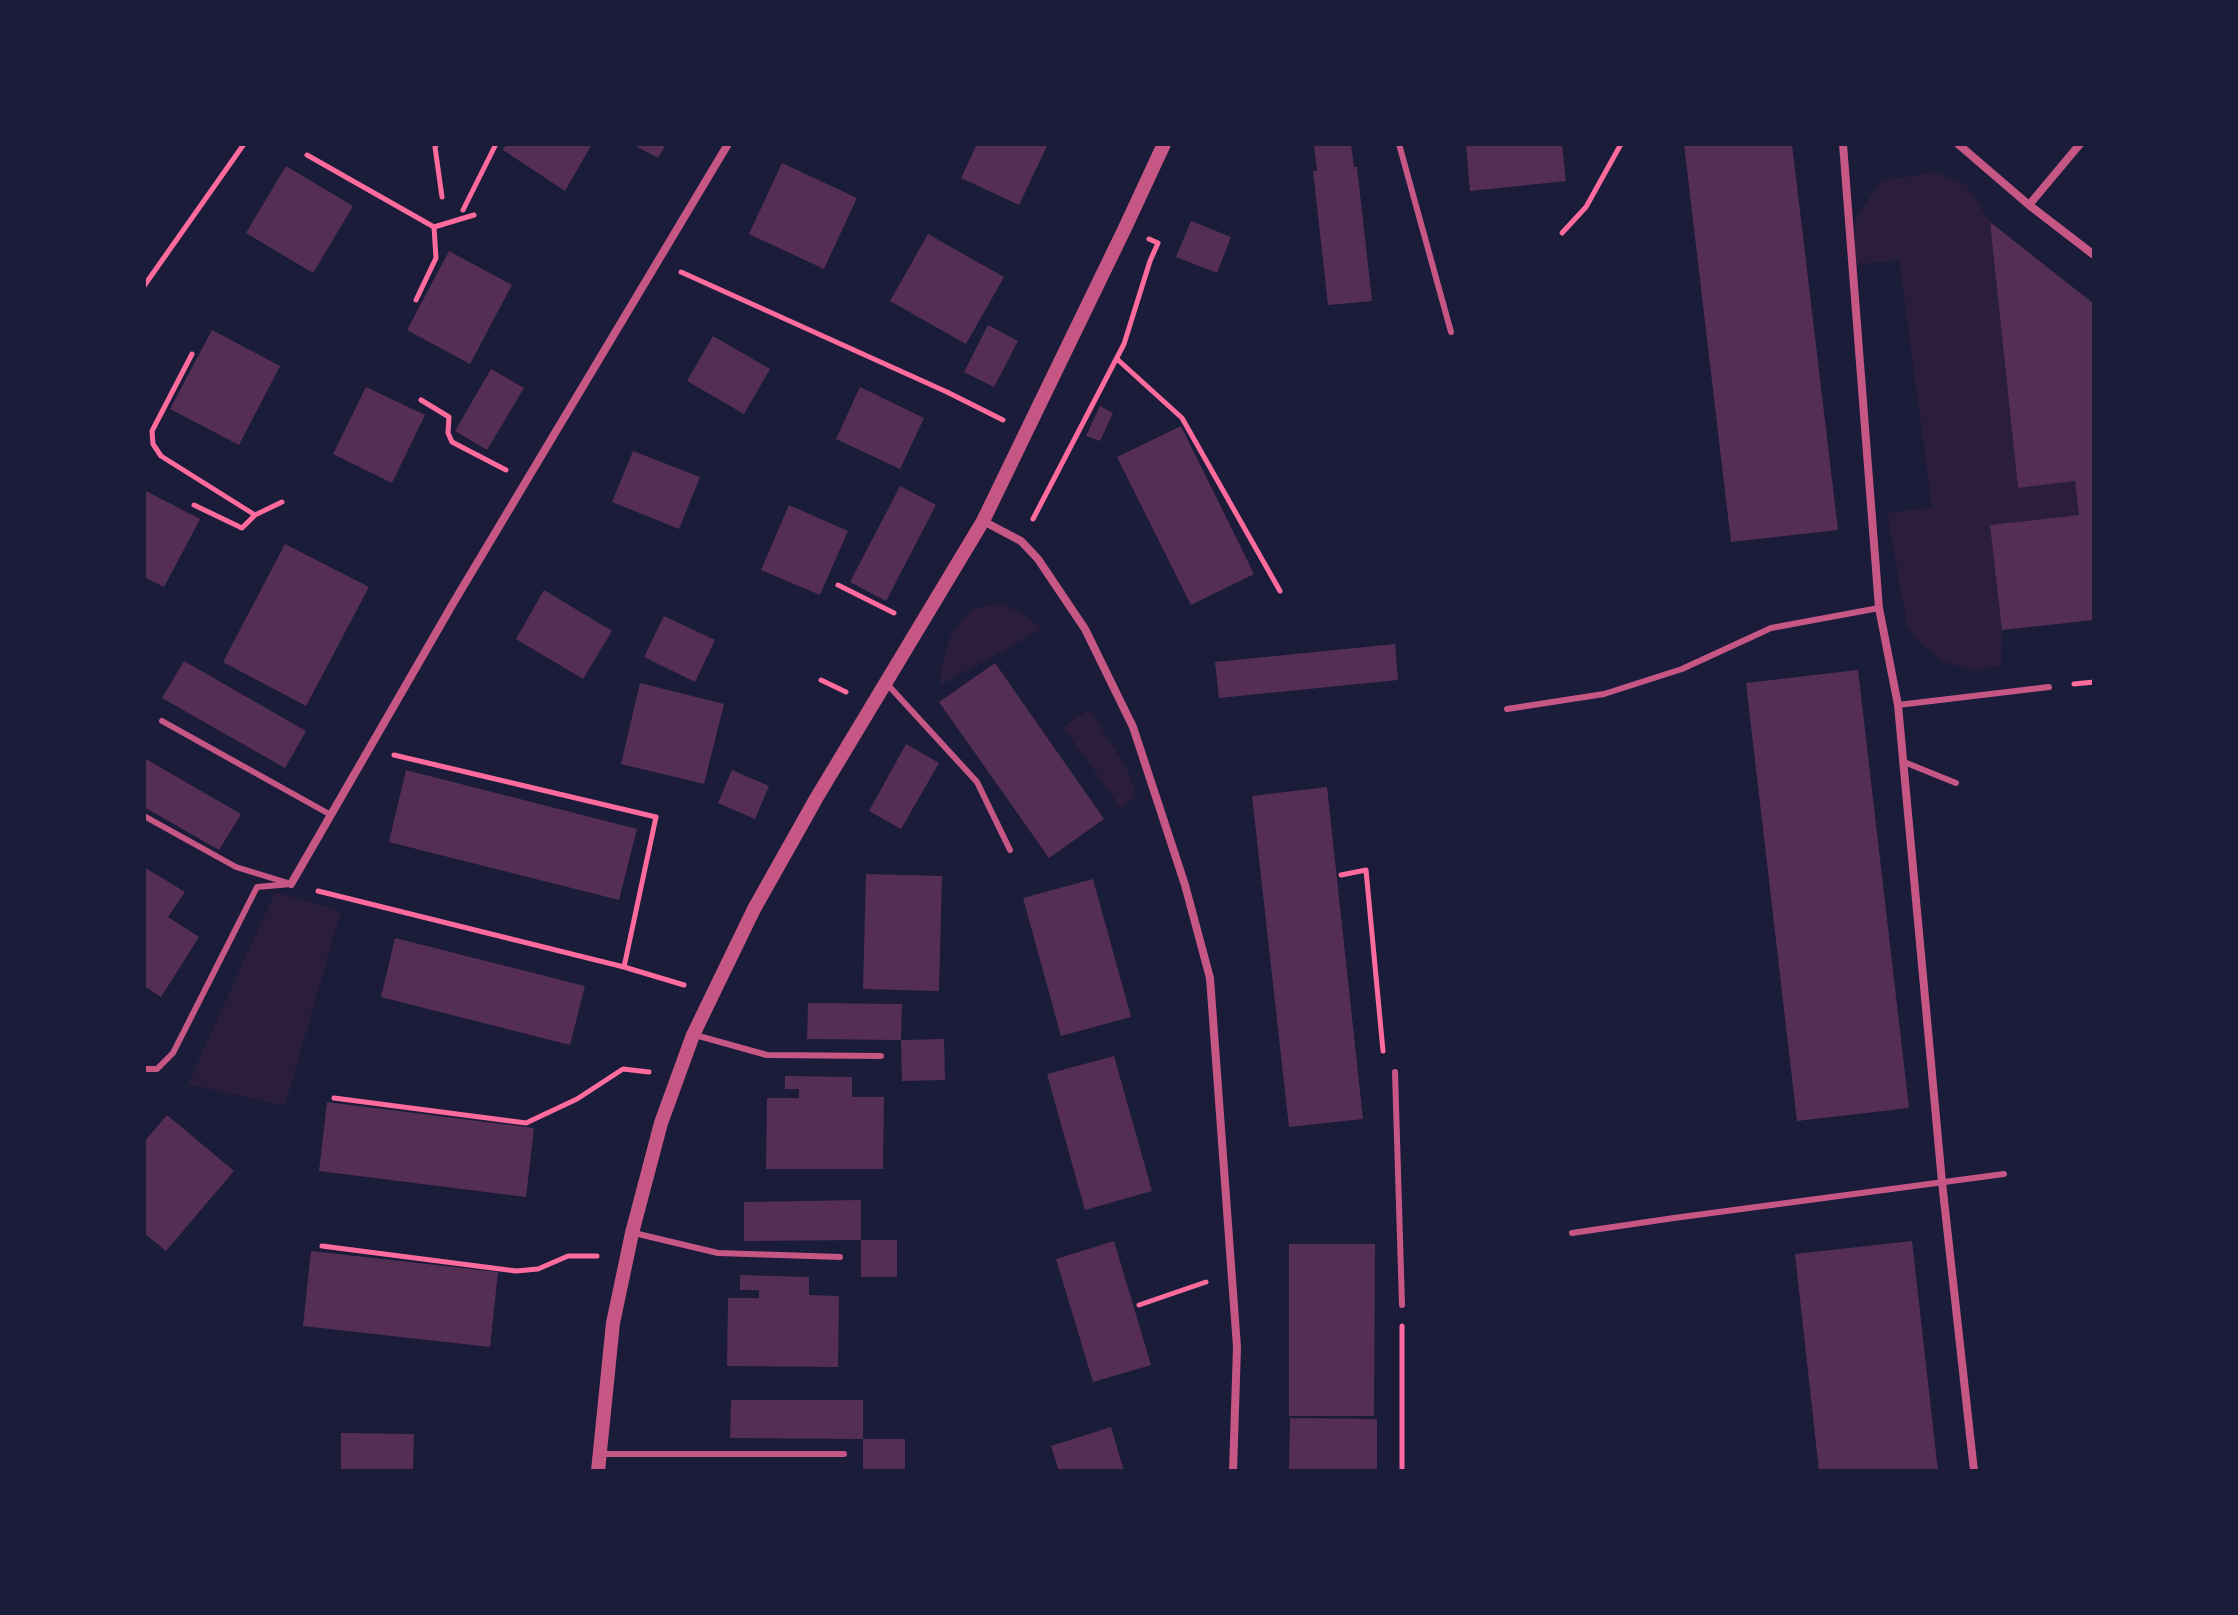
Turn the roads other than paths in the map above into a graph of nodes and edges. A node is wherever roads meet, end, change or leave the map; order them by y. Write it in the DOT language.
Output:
graph roads {
  1 [pos="728,144"];
  2 [pos="1164,144"];
  3 [pos="1399,144"];
  4 [pos="1843,144"];
  5 [pos="1958,144"];
  6 [pos="2080,144"];
  7 [pos="2029,205"];
  8 [pos="2094,255"];
  9 [pos="1451,332"];
  10 [pos="983,521"];
  11 [pos="1879,608"];
  12 [pos="885,682"];
  13 [pos="2049,687"];
  14 [pos="1898,705"];
  15 [pos="1507,709"];
  16 [pos="162,721"];
  17 [pos="1904,762"];
  18 [pos="1956,783"];
  19 [pos="331,815"];
  20 [pos="144,816"];
  21 [pos="1010,850"];
  22 [pos="291,884"];
  23 [pos="693,1035"];
  24 [pos="881,1056"];
  25 [pos="144,1069"];
  26 [pos="1395,1072"];
  27 [pos="2004,1174"];
  28 [pos="1942,1182"];
  29 [pos="632,1233"];
  30 [pos="1572,1233"];
  31 [pos="840,1257"];
  32 [pos="1402,1305"];
  33 [pos="599,1454"];
  34 [pos="844,1454"];
  35 [pos="598,1471"];
  36 [pos="1233,1471"];
  37 [pos="1974,1471"];
  1 -- 19 [label="street"];
  2 -- 10 [label="street"];
  3 -- 9 [label="lane"];
  4 -- 11 [label="street"];
  5 -- 7 [label="street"];
  6 -- 7 [label="street"];
  7 -- 8 [label="street"];
  10 -- 12 [label="street"];
  10 -- 36 [label="street"];
  11 -- 14 [label="street"];
  11 -- 15 [label="lane"];
  12 -- 21 [label="lane"];
  12 -- 23 [label="street"];
  13 -- 14 [label="lane"];
  14 -- 17 [label="street"];
  16 -- 19 [label="lane"];
  17 -- 18 [label="lane"];
  17 -- 28 [label="street"];
  19 -- 22 [label="street"];
  20 -- 22 [label="lane"];
  22 -- 25 [label="lane"];
  23 -- 24 [label="lane"];
  23 -- 29 [label="street"];
  26 -- 32 [label="lane"];
  27 -- 28 [label="lane"];
  28 -- 30 [label="lane"];
  28 -- 37 [label="street"];
  29 -- 31 [label="lane"];
  29 -- 33 [label="street"];
  33 -- 34 [label="lane"];
  33 -- 35 [label="street"];
}
